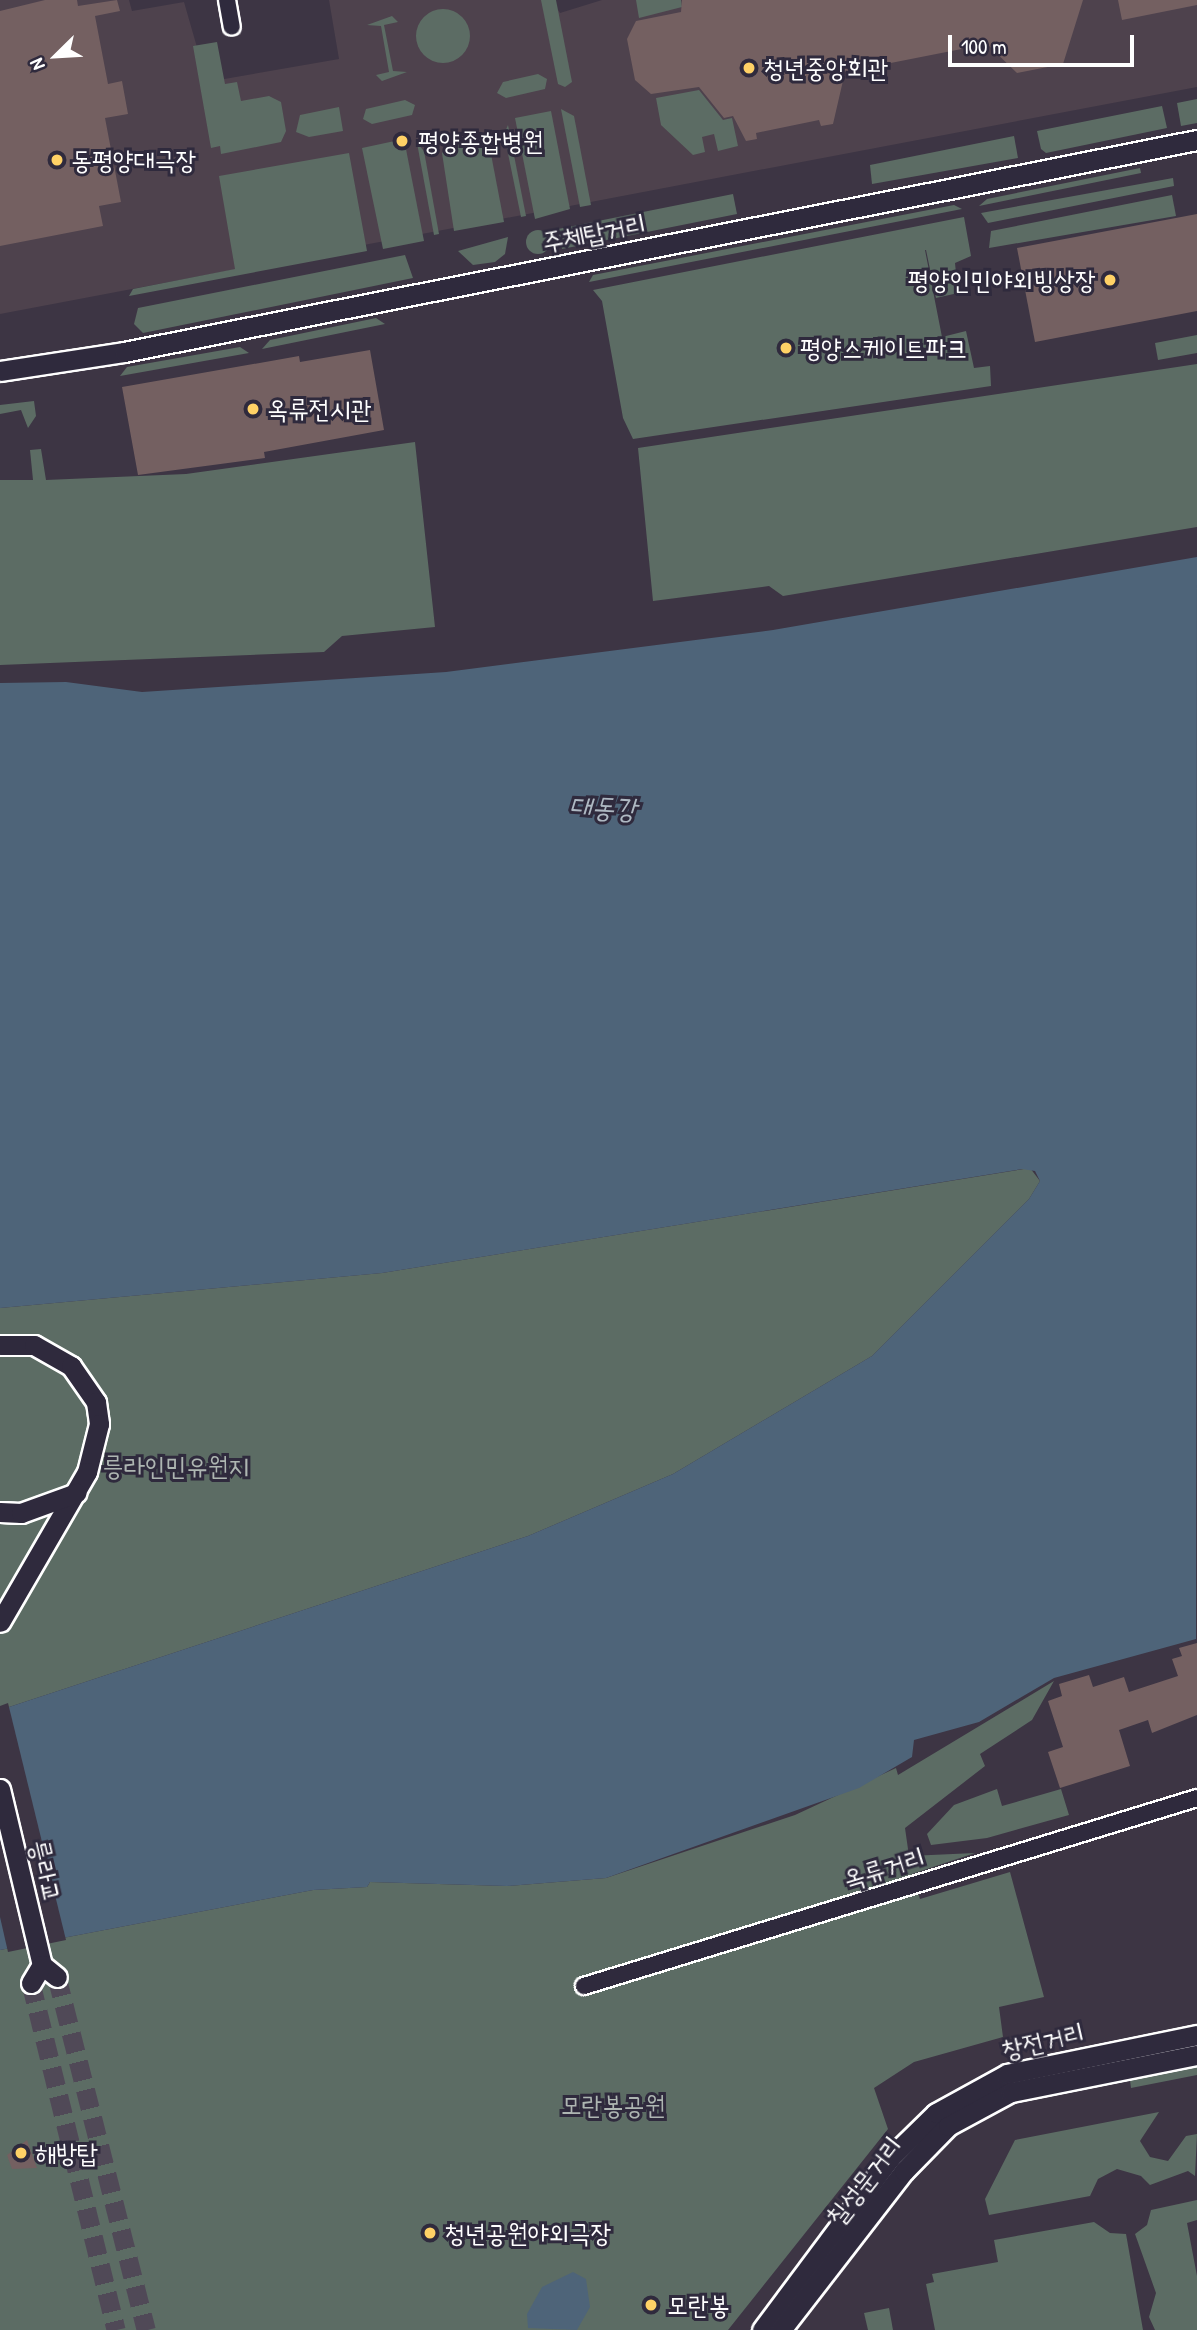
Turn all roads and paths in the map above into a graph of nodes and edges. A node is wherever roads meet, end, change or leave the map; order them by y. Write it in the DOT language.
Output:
graph roads {
  1 [pos="227,0"];
  2 [pos="232,27"];
  3 [pos="1197,140"];
  4 [pos="0,371"];
  5 [pos="0,1345"];
  6 [pos="76,1493"];
  7 [pos="0,1512"];
  8 [pos="0,1622"];
  9 [pos="0,1789"];
  10 [pos="1197,1798"];
  11 [pos="31,1983"];
  12 [pos="584,1986"];
  13 [pos="1197,2035"];
  14 [pos="1197,2055"];
  15 [pos="1012,2092"];
  16 [pos="915,2132"];
  17 [pos="762,2330"];
  18 [pos="781,2330"];
  1 -- 2 [label="street"];
  3 -- 4 [label="main road, 주체탑거리"];
  5 -- 6 [label="main road"];
  6 -- 7 [label="main road"];
  6 -- 8 [label="main road"];
  9 -- 11 [label="main road, 릉라교"];
  10 -- 12 [label="street, 옥류거리"];
  13 -- 16 [label="main road, 창전거리"];
  14 -- 15 [label="main road, 창전거리"];
  15 -- 18 [label="main road, 칠성문거리"];
  16 -- 17 [label="main road, 칠성문거리"];
}
